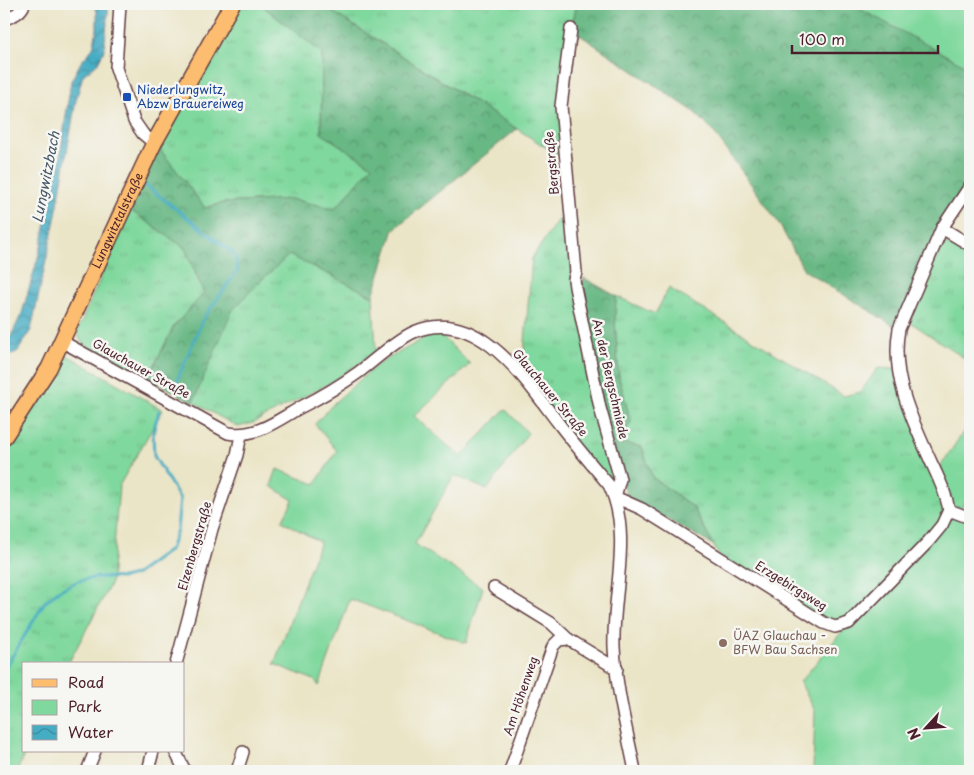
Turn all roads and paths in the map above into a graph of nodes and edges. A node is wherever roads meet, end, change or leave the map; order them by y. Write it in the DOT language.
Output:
graph roads {
  1 [pos="24,4"];
  2 [pos="120,4"];
  3 [pos="232,4"];
  4 [pos="4,19"];
  5 [pos="571,29"];
  6 [pos="154,143"];
  7 [pos="970,186"];
  8 [pos="942,228"];
  9 [pos="970,245"];
  10 [pos="577,295"];
  11 [pos="63,342"];
  12 [pos="241,435"];
  13 [pos="4,437"];
  14 [pos="615,497"];
  15 [pos="950,510"];
  16 [pos="970,518"];
  17 [pos="494,588"];
  18 [pos="568,639"];
  19 [pos="177,662"];
  20 [pos="617,669"];
  21 [pos="95,752"];
  22 [pos="153,752"];
  23 [pos="176,752"];
  24 [pos="243,752"];
  25 [pos="87,771"];
  26 [pos="148,771"];
  27 [pos="185,771"];
  28 [pos="237,771"];
  29 [pos="510,771"];
  30 [pos="635,771"];
  1 -- 4 [label="street"];
  2 -- 6 [label="street"];
  3 -- 6 [label="main road, Lungwitztalstraße"];
  5 -- 10 [label="street, Bergstraße"];
  6 -- 11 [label="main road, Lungwitztalstraße"];
  7 -- 8 [label="street"];
  8 -- 9 [label="street"];
  8 -- 15 [label="street"];
  10 -- 14 [label="street, An der Bergschmiede"];
  11 -- 12 [label="street, Glauchauer Straße"];
  11 -- 13 [label="main road, Lungwitztalstraße"];
  12 -- 14 [label="street, Glauchauer Straße"];
  12 -- 19 [label="street, Elzenbergstraße"];
  14 -- 15 [label="street, Erzgebirgsweg"];
  14 -- 20 [label="street, Glauchauer Straße"];
  15 -- 16 [label="street"];
  17 -- 18 [label="street"];
  18 -- 20 [label="street"];
  18 -- 29 [label="street, Am Höhenweg"];
  20 -- 30 [label="street, Glauchauer Straße"];
  21 -- 25 [label="street"];
  22 -- 26 [label="street"];
  23 -- 27 [label="street"];
  24 -- 28 [label="street"];
}
